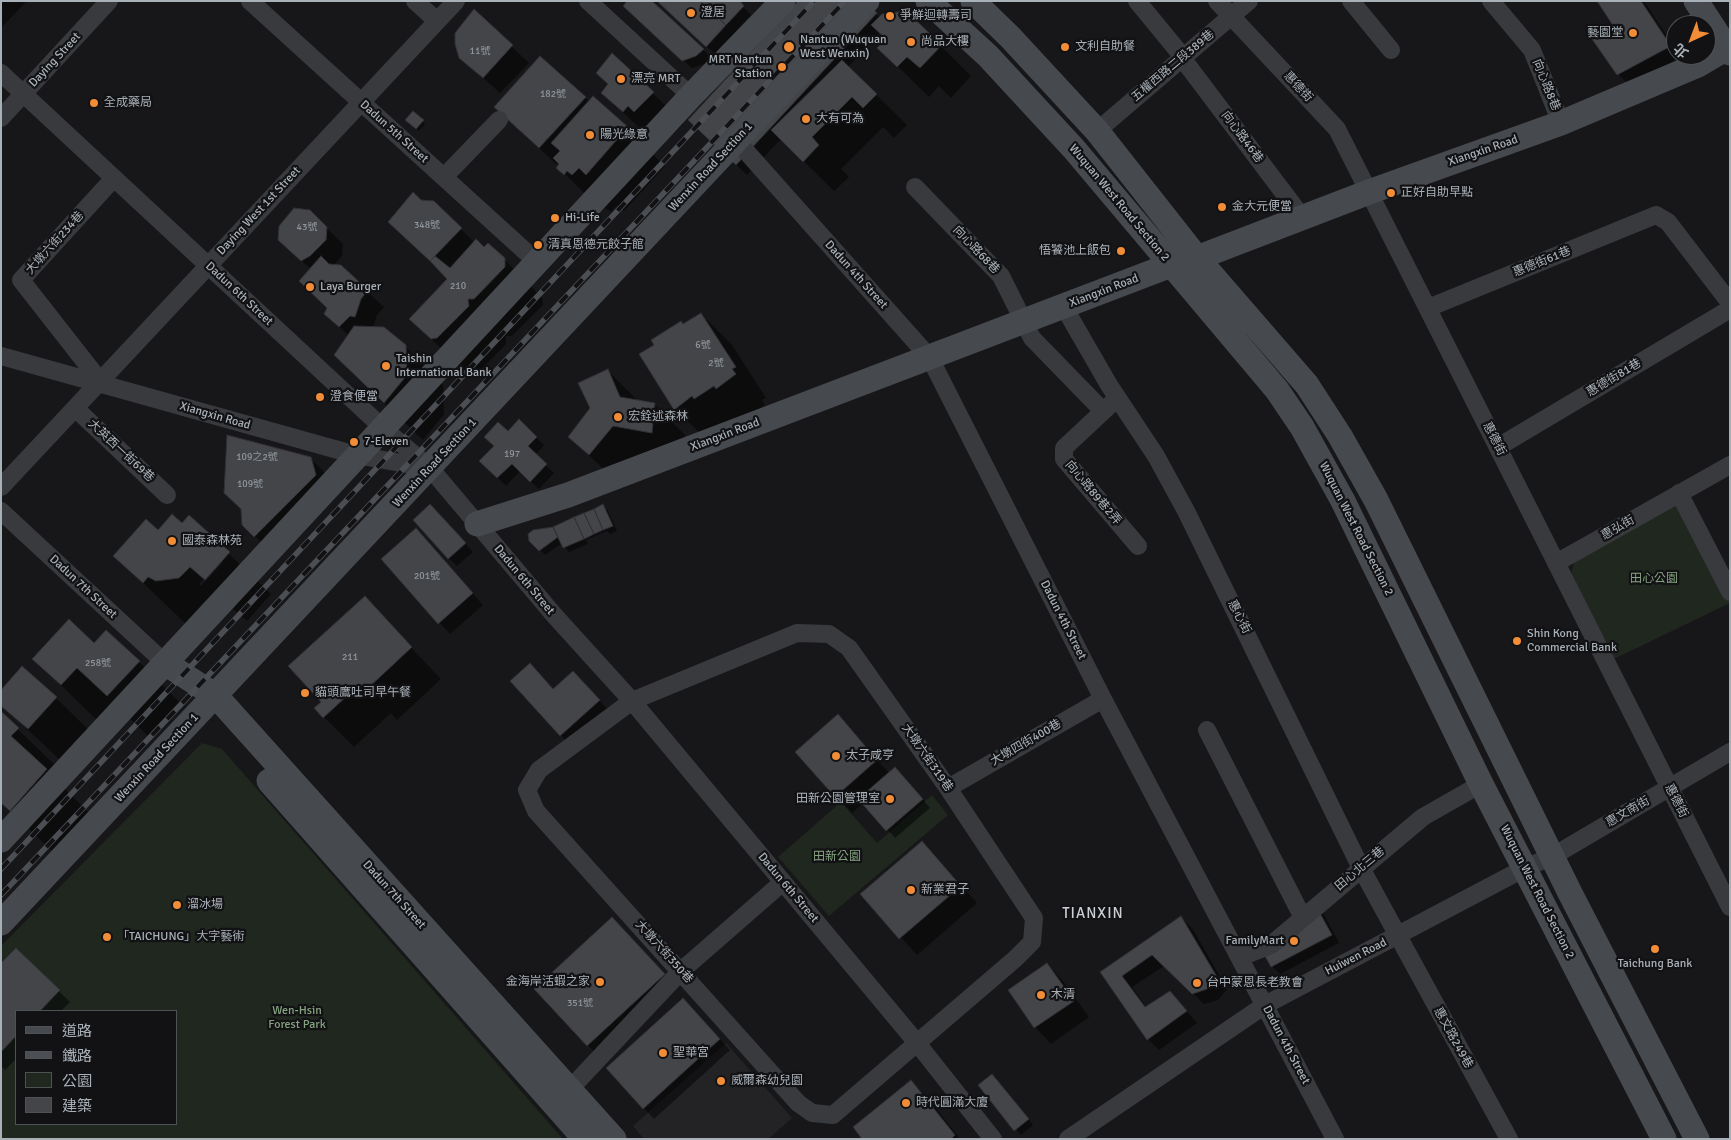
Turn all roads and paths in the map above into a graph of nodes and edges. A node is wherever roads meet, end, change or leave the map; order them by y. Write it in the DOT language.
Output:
graph roads {
  1 [pos="109,1"];
  2 [pos="250,1"];
  3 [pos="415,1"];
  4 [pos="456,1"];
  5 [pos="588,1"];
  6 [pos="783,1"];
  7 [pos="867,1"];
  8 [pos="928,1"];
  9 [pos="973,1"];
  10 [pos="1137,1"];
  11 [pos="1217,1"];
  12 [pos="1249,1"];
  13 [pos="1351,1"];
  14 [pos="1491,1"];
  15 [pos="1696,1"];
  16 [pos="1232,17"];
  17 [pos="437,22"];
  18 [pos="1728,49"];
  19 [pos="1391,50"];
  20 [pos="1183,57"];
  21 [pos="1,73"];
  22 [pos="24,94"];
  23 [pos="691,96"];
  24 [pos="361,102"];
  25 [pos="1,118"];
  26 [pos="500,120"];
  27 [pos="1562,124"];
  28 [pos="1097,131"];
  29 [pos="736,140"];
  30 [pos="444,177"];
  31 [pos="114,178"];
  32 [pos="915,186"];
  33 [pos="1369,192"];
  34 [pos="1302,216"];
  35 [pos="1197,258"];
  36 [pos="537,262"];
  37 [pos="208,266"];
  38 [pos="1171,266"];
  39 [pos="1730,303"];
  40 [pos="1064,307"];
  41 [pos="1428,308"];
  42 [pos="1730,309"];
  43 [pos="1025,322"];
  44 [pos="1,356"];
  45 [pos="930,358"];
  46 [pos="99,382"];
  47 [pos="1119,398"];
  48 [pos="75,408"];
  49 [pos="1102,410"];
  50 [pos="383,428"];
  51 [pos="1498,447"];
  52 [pos="356,455"];
  53 [pos="1730,465"];
  54 [pos="430,468"];
  55 [pos="1,487"];
  56 [pos="1679,494"];
  57 [pos="167,495"];
  58 [pos="1,511"];
  59 [pos="477,524"];
  60 [pos="1138,546"];
  61 [pos="1556,563"];
  62 [pos="1730,592"];
  63 [pos="165,664"];
  64 [pos="1103,699"];
  65 [pos="632,701"];
  66 [pos="210,702"];
  67 [pos="1208,730"];
  68 [pos="1730,752"];
  69 [pos="1481,784"];
  70 [pos="948,788"];
  71 [pos="1670,788"];
  72 [pos="1,840"];
  73 [pos="1553,856"];
  74 [pos="1361,868"];
  75 [pos="1525,868"];
  76 [pos="783,882"];
  77 [pos="1730,907"];
  78 [pos="1303,918"];
  79 [pos="1,923"];
  80 [pos="1397,936"];
  81 [pos="1241,957"];
  82 [pos="681,971"];
  83 [pos="1265,1005"];
  84 [pos="918,1043"];
  85 [pos="569,1090"];
  86 [pos="584,1139"];
  87 [pos="614,1139"];
  88 [pos="993,1139"];
  89 [pos="1068,1139"];
  90 [pos="1335,1139"];
  91 [pos="1509,1139"];
  92 [pos="1664,1139"];
  93 [pos="1697,1139"];
  1 -- 22 [label="street, Daying Street"];
  2 -- 24 [label="street, Dadun 5th Street"];
  3 -- 17 [label="street"];
  4 -- 17 [label="street, Daying West 1st Street"];
  5 -- 23 [label="street"];
  6 -- 23 [label="main road"];
  7 -- 29 [label="main road, Wenxin Road Section 1"];
  8 -- 38 [label="main road, Wuquan West Road Section 2"];
  9 -- 28 [label="main road, Wuquan West Road Section 2"];
  10 -- 20 [label="street, 向心路46巷"];
  11 -- 16 [label="street, 惠德街"];
  12 -- 16 [label="street, 五權西路二段389巷"];
  13 -- 19 [label="street"];
  14 -- 27 [label="street, 向心路8巷"];
  15 -- 18 [label="main road"];
  16 -- 20 [label="street, 五權西路二段389巷"];
  16 -- 33 [label="street, 惠德街"];
  17 -- 24 [label="street, Daying West 1st Street"];
  18 -- 27 [label="main road, Xiangxin Road"];
  20 -- 28 [label="street, 五權西路二段389巷"];
  20 -- 34 [label="street, 向心路46巷"];
  21 -- 22 [label="street, Dadun 6th Street"];
  22 -- 25 [label="street, Daying Street"];
  22 -- 31 [label="street, Dadun 6th Street"];
  23 -- 36 [label="main road"];
  24 -- 30 [label="street, Dadun 5th Street"];
  24 -- 37 [label="street, Daying West 1st Street"];
  26 -- 30 [label="street"];
  27 -- 33 [label="main road, Xiangxin Road"];
  28 -- 35 [label="main road, Wuquan West Road Section 2"];
  29 -- 45 [label="street, Dadun 4th Street"];
  29 -- 54 [label="main road, Wenxin Road Section 1"];
  30 -- 36 [label="street, Dadun 5th Street"];
  31 -- 37 [label="street, Dadun 6th Street"];
  31 -- 46 [label="street, 大墩六街234巷"];
  32 -- 43 [label="street, 向心路68巷"];
  33 -- 34 [label="main road, Xiangxin Road"];
  33 -- 41 [label="street, 惠德街"];
  34 -- 35 [label="main road, Xiangxin Road"];
  35 -- 38 [label="main road, Xiangxin Road"];
  35 -- 73 [label="main road, Wuquan West Road Section 2"];
  36 -- 50 [label="main road"];
  37 -- 46 [label="street, Daying West 1st Street"];
  37 -- 50 [label="street, Dadun 6th Street"];
  38 -- 40 [label="main road, Xiangxin Road"];
  38 -- 69 [label="main road, Wuquan West Road Section 2"];
  39 -- 41 [label="street, 惠德街61巷"];
  40 -- 43 [label="main road, Xiangxin Road"];
  40 -- 47 [label="street, 惠心街"];
  41 -- 51 [label="street, 惠德街"];
  42 -- 51 [label="street, 惠德街81巷"];
  43 -- 45 [label="main road, Xiangxin Road"];
  43 -- 49 [label="street"];
  44 -- 46 [label="street, Xiangxin Road"];
  45 -- 59 [label="main road, Xiangxin Road"];
  45 -- 64 [label="street, Dadun 4th Street"];
  46 -- 48 [label="street, Daying West 1st Street"];
  46 -- 52 [label="street, Xiangxin Road"];
  47 -- 49 [label="street, 向心路89巷2弄"];
  47 -- 74 [label="street, 惠心街"];
  48 -- 55 [label="street, Daying West 1st Street"];
  48 -- 57 [label="street, 大英西一街69巷"];
  49 -- 60 [label="street, 向心路89巷2弄"];
  50 -- 52 [label="main road"];
  50 -- 54 [label="street, Dadun 6th Street"];
  51 -- 61 [label="street, 惠德街"];
  52 -- 54 [label="street, Xiangxin Road"];
  52 -- 63 [label="main road"];
  53 -- 56 [label="street, 惠弘街"];
  54 -- 59 [label="street, Dadun 6th Street"];
  54 -- 66 [label="main road, Wenxin Road Section 1"];
  56 -- 61 [label="street, 惠弘街"];
  56 -- 62 [label="street"];
  58 -- 63 [label="street, Dadun 7th Street"];
  59 -- 65 [label="street, Dadun 6th Street"];
  61 -- 71 [label="street, 惠德街"];
  63 -- 66 [label="main road, Dadun 7th Street"];
  63 -- 72 [label="main road"];
  64 -- 70 [label="street, 大墩四街400巷"];
  64 -- 81 [label="street, Dadun 4th Street"];
  65 -- 70 [label="street, 大墩六街319巷"];
  65 -- 76 [label="street, Dadun 6th Street"];
  65 -- 82 [label="street, 大墩六街350巷"];
  66 -- 79 [label="main road, Wenxin Road Section 1"];
  66 -- 85 [label="main road, Dadun 7th Street"];
  66 -- 86 [label="main road, Dadun 7th Street"];
  67 -- 78 [label="street"];
  68 -- 71 [label="street, 惠文南街"];
  69 -- 74 [label="street, 田心北三巷"];
  69 -- 75 [label="main road, Wuquan West Road Section 2"];
  70 -- 84 [label="street, 大墩六街319巷"];
  71 -- 73 [label="street, 惠文南街"];
  71 -- 77 [label="street, 惠德街"];
  73 -- 75 [label="street, Huiwen Road"];
  73 -- 93 [label="main road, Wuquan West Road Section 2"];
  74 -- 78 [label="street, 田心北三巷"];
  74 -- 80 [label="street, 惠心街"];
  75 -- 80 [label="street, Huiwen Road"];
  75 -- 92 [label="main road, Wuquan West Road Section 2"];
  76 -- 82 [label="street"];
  76 -- 84 [label="street, Dadun 6th Street"];
  78 -- 81 [label="street, 田心北三巷"];
  80 -- 83 [label="street, Huiwen Road"];
  80 -- 91 [label="street, 惠文路249巷"];
  81 -- 83 [label="street, Dadun 4th Street"];
  82 -- 84 [label="street, 大墩六街350巷"];
  82 -- 85 [label="street"];
  83 -- 89 [label="street, Huiwen Road"];
  83 -- 90 [label="street, Dadun 4th Street"];
  84 -- 88 [label="street, Dadun 6th Street"];
  85 -- 87 [label="main road, Dadun 7th Street"];
}
